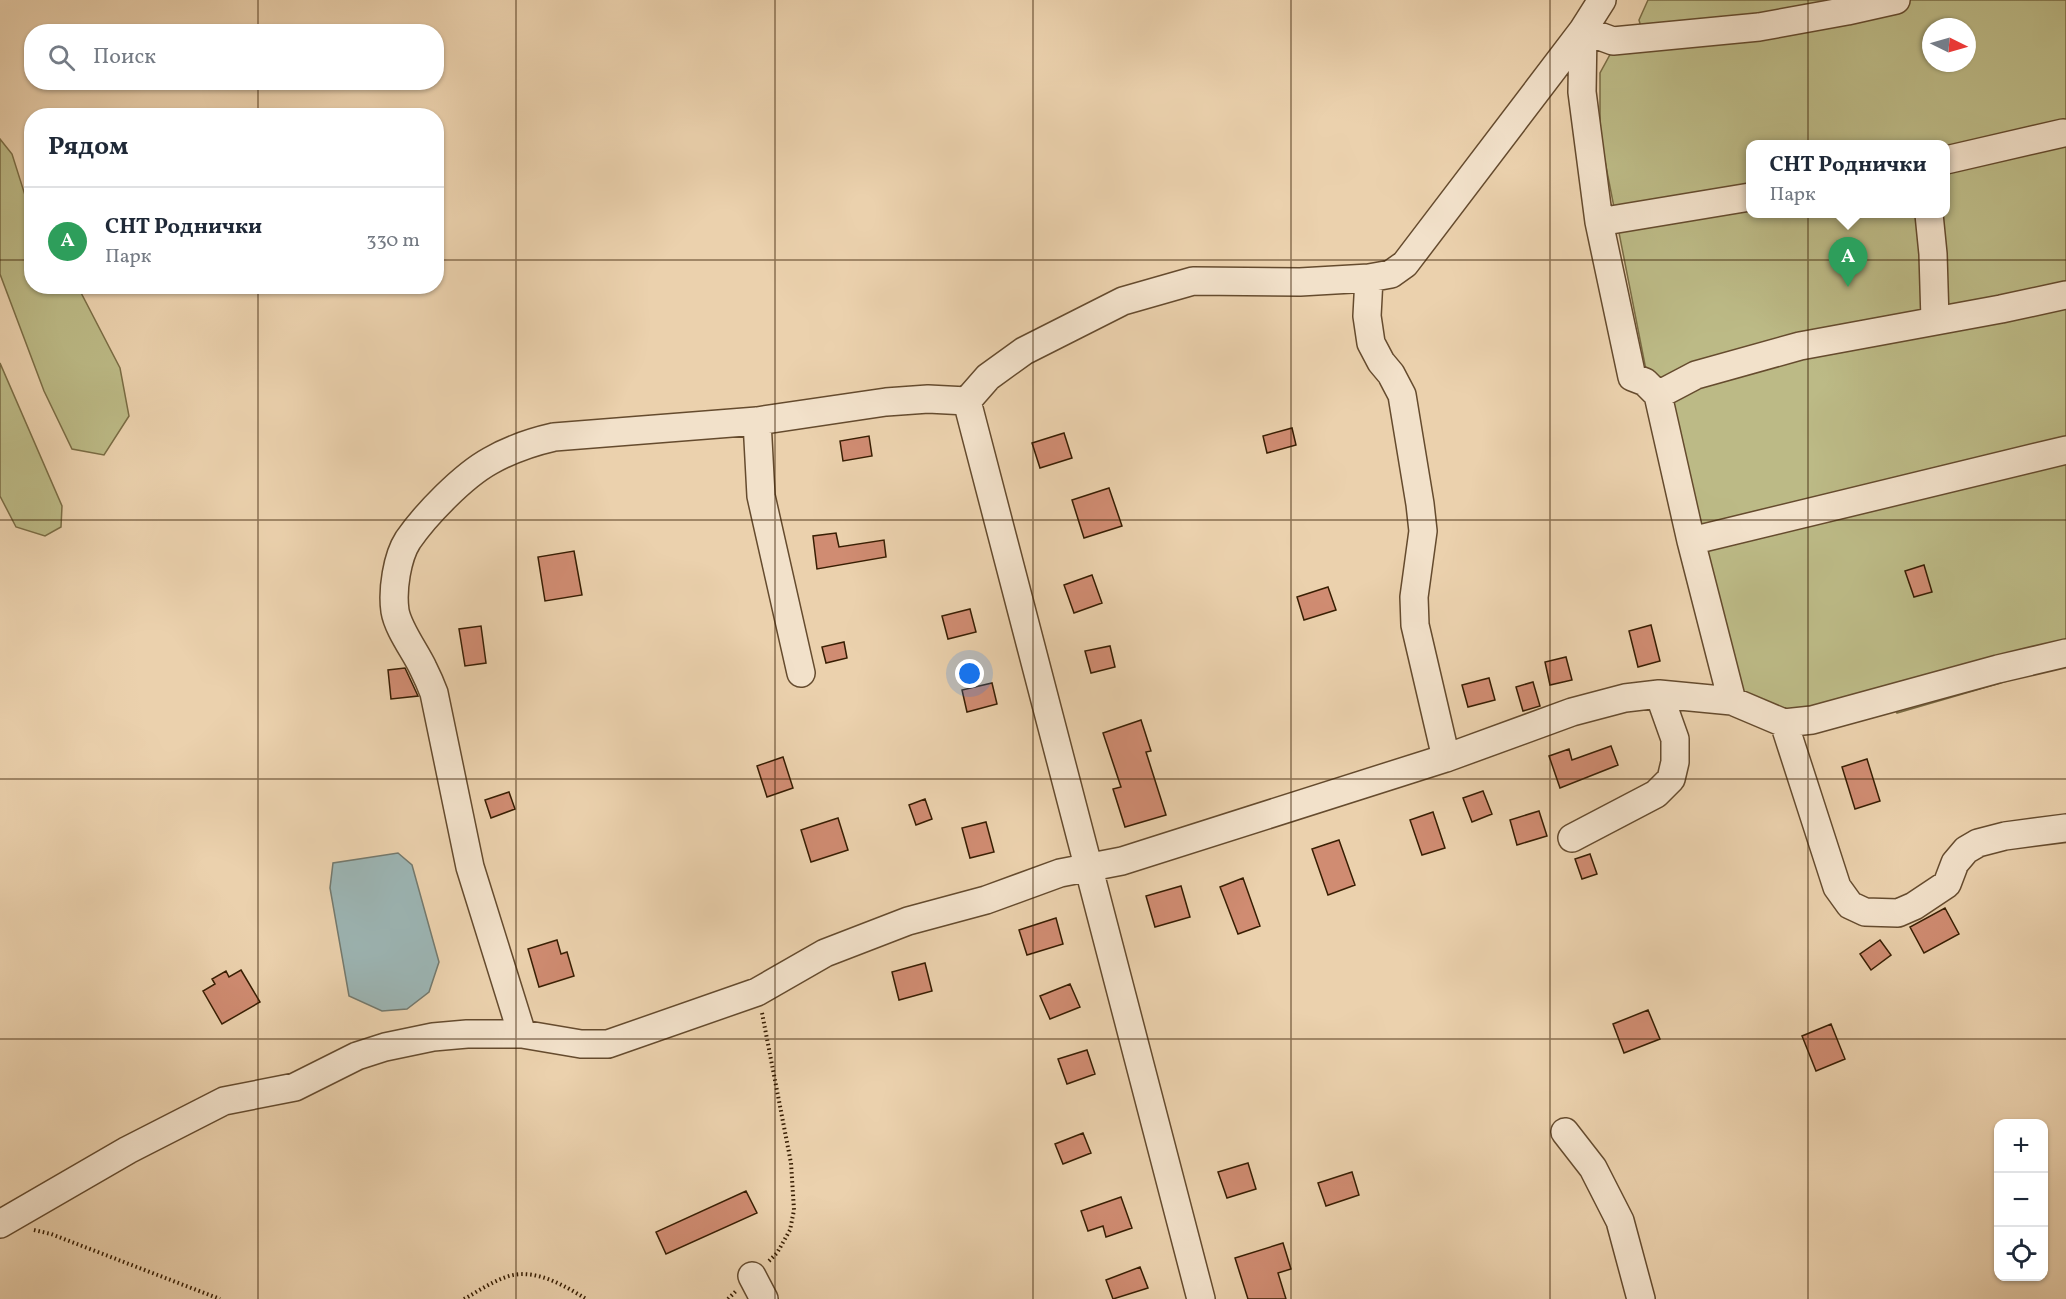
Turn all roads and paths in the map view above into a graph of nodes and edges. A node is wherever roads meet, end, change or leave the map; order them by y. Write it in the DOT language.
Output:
graph roads {
  1 [pos="1602,0"];
  2 [pos="1896,0"];
  3 [pos="1583,30"];
  4 [pos="2063,133"];
  5 [pos="1950,159"];
  6 [pos="1746,198"];
  7 [pos="1929,218"];
  8 [pos="1599,222"];
  9 [pos="1369,278"];
  10 [pos="2066,295"];
  11 [pos="1935,320"];
  12 [pos="1658,395"];
  13 [pos="967,401"];
  14 [pos="757,421"];
  15 [pos="2066,450"];
  16 [pos="1691,541"];
  17 [pos="2066,653"];
  18 [pos="801,673"];
  19 [pos="1659,694"];
  20 [pos="1732,701"];
  21 [pos="1784,723"];
  22 [pos="1446,758"];
  23 [pos="2066,828"];
  24 [pos="1572,838"];
  25 [pos="1088,869"];
  26 [pos="758,992"];
  27 [pos="522,1034"];
  28 [pos="1565,1132"];
  29 [pos="0,1224"];
  30 [pos="30,1230"];
  31 [pos="758,1288"];
  32 [pos="220,1299"];
  33 [pos="464,1299"];
  34 [pos="586,1299"];
  35 [pos="728,1299"];
  36 [pos="1201,1299"];
  37 [pos="1641,1299"];
  1 -- 3 [label="street"];
  2 -- 3 [label="street"];
  3 -- 8 [label="street"];
  3 -- 9 [label="street"];
  4 -- 5 [label="street"];
  6 -- 8 [label="street"];
  7 -- 11 [label="street"];
  8 -- 12 [label="street"];
  9 -- 13 [label="street"];
  9 -- 22 [label="street"];
  10 -- 11 [label="street"];
  11 -- 12 [label="street"];
  12 -- 16 [label="street"];
  13 -- 14 [label="street"];
  13 -- 25 [label="street"];
  14 -- 18 [label="street"];
  14 -- 27 [label="street"];
  15 -- 16 [label="street"];
  16 -- 20 [label="street"];
  17 -- 21 [label="street"];
  19 -- 20 [label="street"];
  19 -- 22 [label="street"];
  19 -- 24 [label="street"];
  20 -- 21 [label="street"];
  21 -- 23 [label="street"];
  22 -- 25 [label="street"];
  25 -- 26 [label="street"];
  25 -- 36 [label="street"];
  26 -- 27 [label="street"];
  26 -- 31 [label="path"];
  27 -- 29 [label="street"];
  28 -- 37 [label="street"];
  30 -- 32 [label="path"];
  31 -- 35 [label="path"];
  33 -- 34 [label="path"];
}
